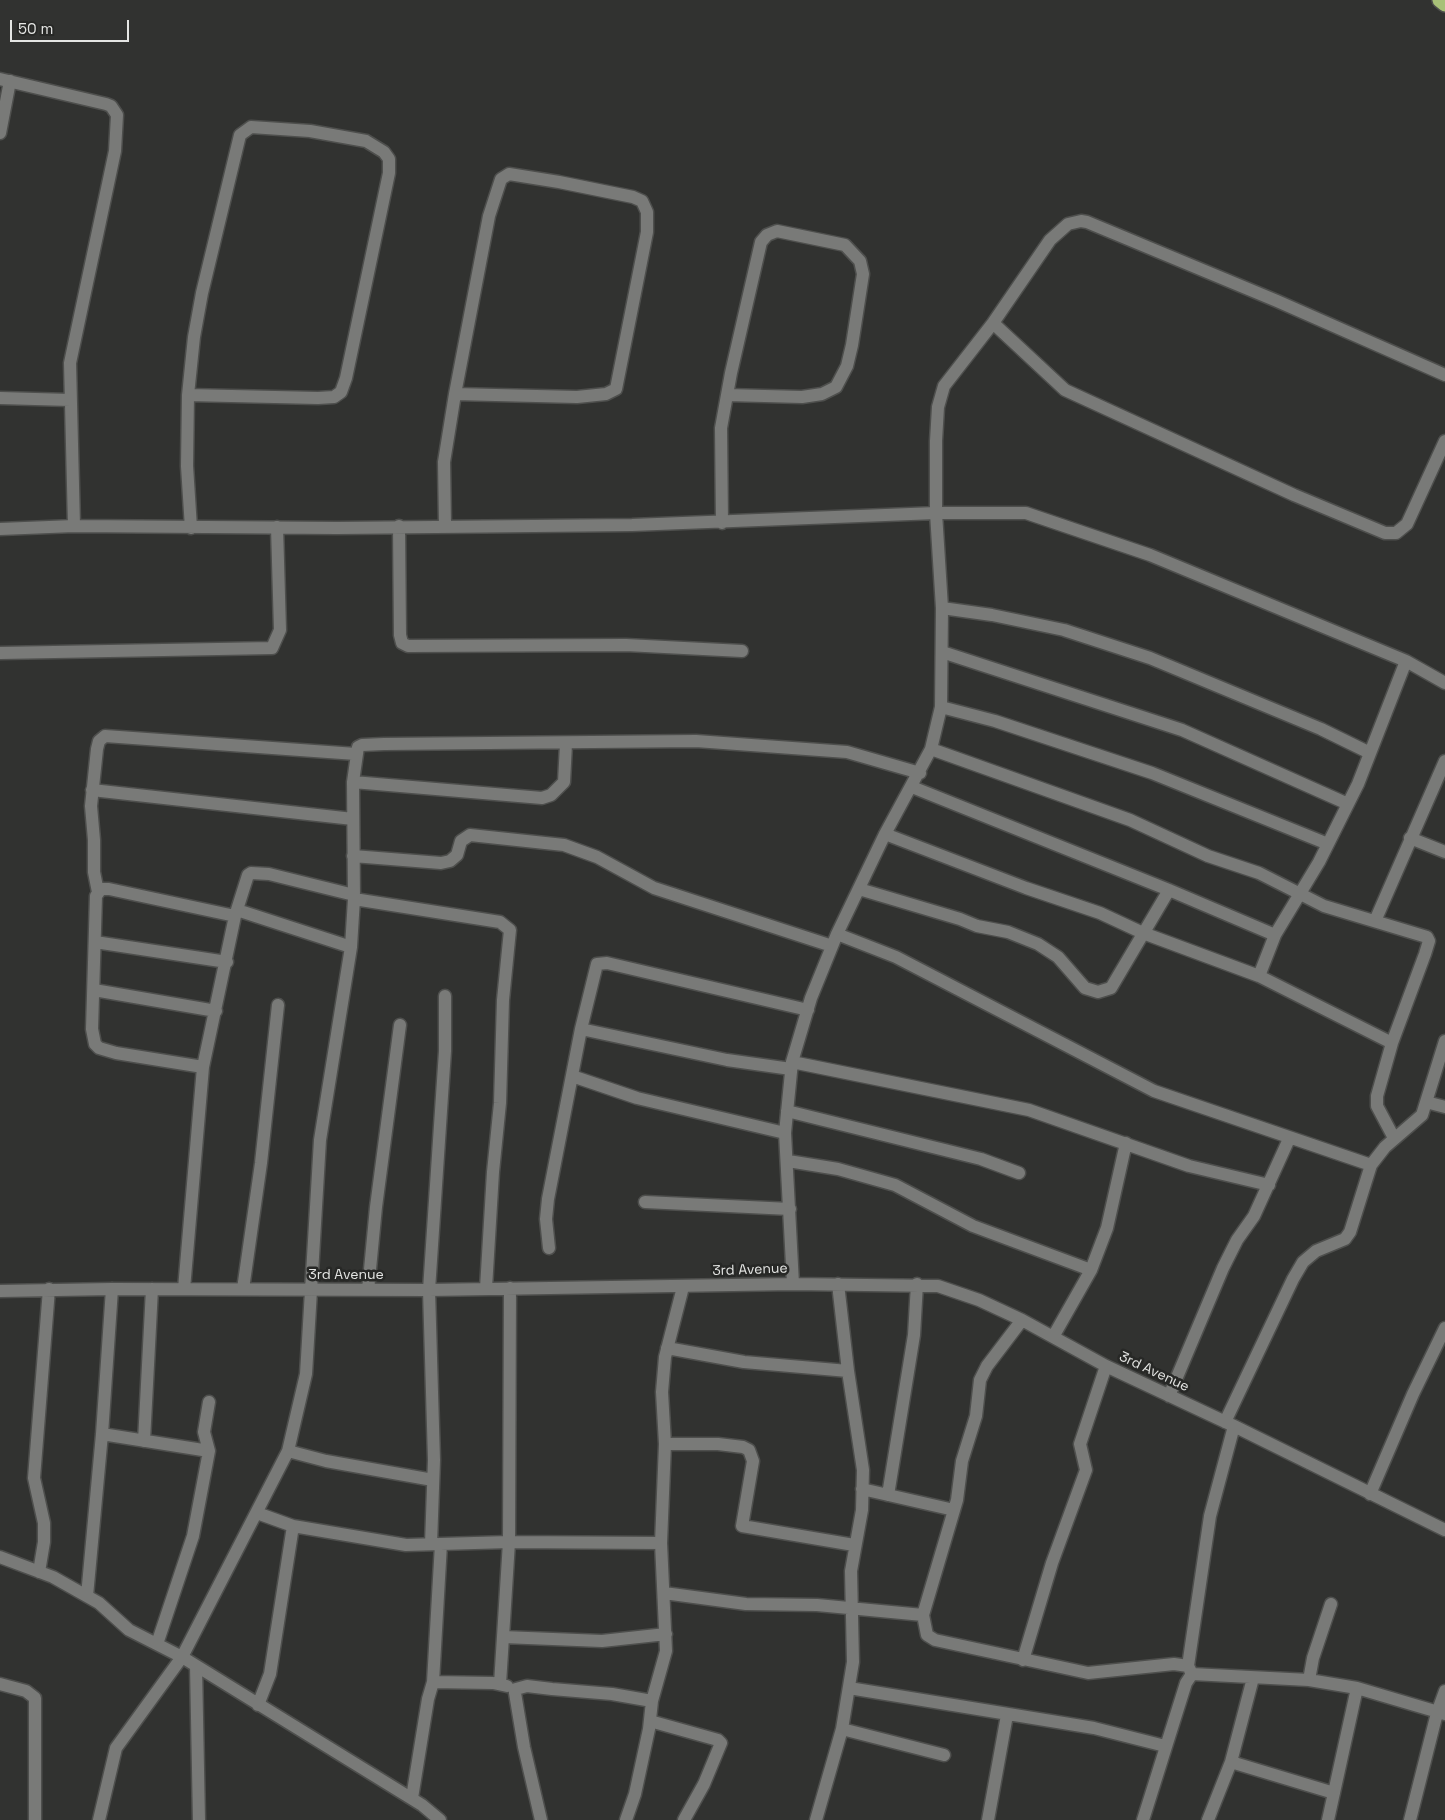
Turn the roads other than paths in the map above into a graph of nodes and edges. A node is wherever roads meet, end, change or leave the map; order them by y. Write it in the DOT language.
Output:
graph roads {
  1 [pos="1440,0"];
  2 [pos="1445,4"];
  3 [pos="5,80"];
  4 [pos="0,133"];
  5 [pos="993,323"];
  6 [pos="1445,375"];
  7 [pos="455,394"];
  8 [pos="188,395"];
  9 [pos="726,395"];
  10 [pos="0,398"];
  11 [pos="70,400"];
  12 [pos="1445,441"];
  13 [pos="936,513"];
  14 [pos="722,523"];
  15 [pos="74,526"];
  16 [pos="399,526"];
  17 [pos="445,526"];
  18 [pos="277,527"];
  19 [pos="191,528"];
  20 [pos="0,529"];
  21 [pos="942,608"];
  22 [pos="742,651"];
  23 [pos="0,652"];
  24 [pos="942,652"];
  25 [pos="1406,660"];
  26 [pos="1445,683"];
  27 [pos="941,707"];
  28 [pos="566,744"];
  29 [pos="931,749"];
  30 [pos="1370,753"];
  31 [pos="356,754"];
  32 [pos="1445,761"];
  33 [pos="920,773"];
  34 [pos="354,782"];
  35 [pos="912,787"];
  36 [pos="92,790"];
  37 [pos="1348,804"];
  38 [pos="353,820"];
  39 [pos="886,834"];
  40 [pos="1410,838"];
  41 [pos="1328,844"];
  42 [pos="1445,852"];
  43 [pos="353,856"];
  44 [pos="859,889"];
  45 [pos="1169,890"];
  46 [pos="98,892"];
  47 [pos="1301,893"];
  48 [pos="354,897"];
  49 [pos="236,913"];
  50 [pos="1375,921"];
  51 [pos="1143,933"];
  52 [pos="1276,935"];
  53 [pos="835,940"];
  54 [pos="95,942"];
  55 [pos="351,947"];
  56 [pos="227,962"];
  57 [pos="1260,976"];
  58 [pos="94,990"];
  59 [pos="445,996"];
  60 [pos="278,1005"];
  61 [pos="808,1010"];
  62 [pos="216,1011"];
  63 [pos="400,1025"];
  64 [pos="580,1029"];
  65 [pos="1445,1041"];
  66 [pos="1392,1043"];
  67 [pos="792,1066"];
  68 [pos="203,1068"];
  69 [pos="572,1076"];
  70 [pos="1426,1102"];
  71 [pos="1445,1107"];
  72 [pos="788,1111"];
  73 [pos="785,1133"];
  74 [pos="1394,1138"];
  75 [pos="1289,1139"];
  76 [pos="1126,1143"];
  77 [pos="788,1161"];
  78 [pos="1370,1166"];
  79 [pos="1019,1173"];
  80 [pos="1269,1185"];
  81 [pos="645,1202"];
  82 [pos="790,1209"];
  83 [pos="550,1248"];
  84 [pos="1091,1270"];
  85 [pos="793,1284"];
  86 [pos="838,1284"];
  87 [pos="917,1284"];
  88 [pos="683,1287"];
  89 [pos="112,1288"];
  90 [pos="486,1288"];
  91 [pos="510,1288"];
  92 [pos="49,1289"];
  93 [pos="152,1289"];
  94 [pos="184,1289"];
  95 [pos="243,1289"];
  96 [pos="0,1290"];
  97 [pos="310,1290"];
  98 [pos="368,1290"];
  99 [pos="429,1290"];
  100 [pos="1022,1320"];
  101 [pos="1445,1328"];
  102 [pos="1053,1337"];
  103 [pos="667,1348"];
  104 [pos="1106,1366"];
  105 [pos="848,1372"];
  106 [pos="1169,1396"];
  107 [pos="209,1402"];
  108 [pos="1229,1424"];
  109 [pos="102,1434"];
  110 [pos="144,1440"];
  111 [pos="665,1444"];
  112 [pos="209,1451"];
  113 [pos="288,1451"];
  114 [pos="433,1480"];
  115 [pos="862,1489"];
  116 [pos="888,1494"];
  117 [pos="1370,1494"];
  118 [pos="954,1510"];
  119 [pos="257,1513"];
  120 [pos="293,1526"];
  121 [pos="1445,1530"];
  122 [pos="509,1542"];
  123 [pos="661,1542"];
  124 [pos="436,1544"];
  125 [pos="854,1545"];
  126 [pos="0,1557"];
  127 [pos="39,1572"];
  128 [pos="664,1593"];
  129 [pos="86,1596"];
  130 [pos="1331,1604"];
  131 [pos="852,1610"];
  132 [pos="923,1615"];
  133 [pos="666,1634"];
  134 [pos="503,1637"];
  135 [pos="157,1644"];
  136 [pos="182,1657"];
  137 [pos="1023,1660"];
  138 [pos="196,1666"];
  139 [pos="1190,1670"];
  140 [pos="1253,1678"];
  141 [pos="1309,1680"];
  142 [pos="433,1682"];
  143 [pos="0,1684"];
  144 [pos="500,1684"];
  145 [pos="849,1688"];
  146 [pos="1357,1688"];
  147 [pos="516,1689"];
  148 [pos="1445,1691"];
  149 [pos="652,1701"];
  150 [pos="258,1705"];
  151 [pos="1441,1714"];
  152 [pos="1007,1715"];
  153 [pos="650,1721"];
  154 [pos="842,1729"];
  155 [pos="1165,1746"];
  156 [pos="944,1756"];
  157 [pos="1231,1762"];
  158 [pos="1334,1793"];
  159 [pos="412,1798"];
  160 [pos="35,1820"];
  161 [pos="99,1820"];
  162 [pos="199,1820"];
  163 [pos="440,1820"];
  164 [pos="541,1820"];
  165 [pos="626,1820"];
  166 [pos="684,1820"];
  167 [pos="816,1820"];
  168 [pos="988,1820"];
  169 [pos="1144,1820"];
  170 [pos="1208,1820"];
  171 [pos="1328,1820"];
  172 [pos="1410,1820"];
  1 -- 2 [label="highway"];
  3 -- 4 [label="street"];
  3 -- 11 [label="street"];
  5 -- 6 [label="street"];
  5 -- 12 [label="street"];
  5 -- 13 [label="street"];
  7 -- 7 [label="street"];
  7 -- 17 [label="street"];
  8 -- 8 [label="street"];
  8 -- 19 [label="street"];
  9 -- 9 [label="street"];
  9 -- 14 [label="street"];
  10 -- 11 [label="street"];
  11 -- 15 [label="street"];
  13 -- 14 [label="street"];
  13 -- 21 [label="street"];
  13 -- 25 [label="street"];
  14 -- 17 [label="street"];
  15 -- 19 [label="street"];
  15 -- 20 [label="street"];
  16 -- 17 [label="street"];
  16 -- 18 [label="street"];
  16 -- 22 [label="street"];
  18 -- 19 [label="street"];
  18 -- 23 [label="street"];
  21 -- 24 [label="street"];
  21 -- 30 [label="street"];
  24 -- 27 [label="street"];
  24 -- 37 [label="street"];
  25 -- 26 [label="street"];
  25 -- 30 [label="street"];
  27 -- 29 [label="street"];
  27 -- 41 [label="street"];
  28 -- 31 [label="street"];
  28 -- 33 [label="street"];
  28 -- 34 [label="street"];
  29 -- 33 [label="street"];
  29 -- 47 [label="street"];
  30 -- 37 [label="street"];
  31 -- 34 [label="street"];
  31 -- 36 [label="street"];
  32 -- 40 [label="street"];
  33 -- 35 [label="street"];
  34 -- 38 [label="street"];
  35 -- 39 [label="street"];
  35 -- 45 [label="street"];
  36 -- 38 [label="street"];
  36 -- 46 [label="street"];
  37 -- 41 [label="street"];
  38 -- 43 [label="street"];
  39 -- 44 [label="street"];
  39 -- 51 [label="street"];
  40 -- 42 [label="street"];
  40 -- 50 [label="street"];
  41 -- 47 [label="street"];
  43 -- 48 [label="street"];
  43 -- 53 [label="street"];
  44 -- 51 [label="street"];
  44 -- 53 [label="street"];
  45 -- 51 [label="street"];
  45 -- 52 [label="street"];
  46 -- 49 [label="street"];
  46 -- 54 [label="street"];
  47 -- 50 [label="street"];
  47 -- 52 [label="street"];
  48 -- 49 [label="street"];
  48 -- 55 [label="street"];
  48 -- 90 [label="street"];
  49 -- 55 [label="street"];
  49 -- 56 [label="street"];
  50 -- 66 [label="street"];
  51 -- 57 [label="street"];
  52 -- 57 [label="street"];
  53 -- 61 [label="street"];
  53 -- 75 [label="street"];
  54 -- 56 [label="street"];
  54 -- 58 [label="street"];
  55 -- 97 [label="street"];
  56 -- 62 [label="street"];
  57 -- 66 [label="street"];
  58 -- 62 [label="street"];
  58 -- 68 [label="street"];
  59 -- 99 [label="street"];
  60 -- 95 [label="street"];
  61 -- 64 [label="street"];
  61 -- 67 [label="street"];
  62 -- 68 [label="street"];
  63 -- 98 [label="street"];
  64 -- 67 [label="street"];
  64 -- 69 [label="street"];
  65 -- 70 [label="street"];
  66 -- 74 [label="street"];
  67 -- 72 [label="street"];
  67 -- 76 [label="street"];
  68 -- 94 [label="street"];
  69 -- 73 [label="street"];
  69 -- 83 [label="street"];
  70 -- 71 [label="street"];
  70 -- 74 [label="street"];
  72 -- 73 [label="street"];
  72 -- 79 [label="street"];
  73 -- 77 [label="street"];
  74 -- 78 [label="street"];
  75 -- 78 [label="street"];
  75 -- 80 [label="street"];
  76 -- 80 [label="street"];
  76 -- 84 [label="street"];
  77 -- 82 [label="street"];
  77 -- 84 [label="street"];
  78 -- 108 [label="street"];
  80 -- 106 [label="street"];
  81 -- 82 [label="street"];
  82 -- 85 [label="street"];
  84 -- 102 [label="street"];
  85 -- 86 [label="street, 3rd Avenue"];
  85 -- 88 [label="street, 3rd Avenue"];
  86 -- 87 [label="street, 3rd Avenue"];
  86 -- 105 [label="street"];
  87 -- 100 [label="street, 3rd Avenue"];
  87 -- 116 [label="street"];
  88 -- 91 [label="street, 3rd Avenue"];
  88 -- 103 [label="street"];
  89 -- 92 [label="street, 3rd Avenue"];
  89 -- 93 [label="street, 3rd Avenue"];
  89 -- 109 [label="street"];
  90 -- 91 [label="street, 3rd Avenue"];
  90 -- 99 [label="street, 3rd Avenue"];
  91 -- 122 [label="street"];
  92 -- 96 [label="street, 3rd Avenue"];
  92 -- 127 [label="street"];
  93 -- 94 [label="street, 3rd Avenue"];
  93 -- 110 [label="street"];
  94 -- 95 [label="street, 3rd Avenue"];
  95 -- 97 [label="street, 3rd Avenue"];
  97 -- 98 [label="street, 3rd Avenue"];
  97 -- 113 [label="street"];
  98 -- 99 [label="street, 3rd Avenue"];
  99 -- 114 [label="street"];
  100 -- 102 [label="street, 3rd Avenue"];
  100 -- 118 [label="street"];
  101 -- 117 [label="street"];
  102 -- 104 [label="street, 3rd Avenue"];
  103 -- 105 [label="street"];
  103 -- 111 [label="street"];
  104 -- 106 [label="street, 3rd Avenue"];
  104 -- 137 [label="street"];
  105 -- 115 [label="street"];
  106 -- 108 [label="street, 3rd Avenue"];
  107 -- 112 [label="street"];
  108 -- 117 [label="street, 3rd Avenue"];
  108 -- 139 [label="street"];
  109 -- 110 [label="street"];
  109 -- 129 [label="street"];
  110 -- 112 [label="street"];
  111 -- 123 [label="street"];
  111 -- 125 [label="street"];
  112 -- 135 [label="street"];
  113 -- 114 [label="street"];
  113 -- 119 [label="street"];
  114 -- 124 [label="street"];
  115 -- 116 [label="street"];
  115 -- 125 [label="street"];
  116 -- 118 [label="street"];
  117 -- 121 [label="street, 3rd Avenue"];
  118 -- 132 [label="street"];
  119 -- 120 [label="street"];
  119 -- 136 [label="street"];
  120 -- 124 [label="street"];
  120 -- 150 [label="street"];
  122 -- 123 [label="street"];
  122 -- 124 [label="street"];
  122 -- 134 [label="street"];
  123 -- 128 [label="street"];
  124 -- 142 [label="street"];
  125 -- 131 [label="street"];
  126 -- 127 [label="street"];
  127 -- 129 [label="street"];
  128 -- 131 [label="street"];
  128 -- 133 [label="street"];
  129 -- 135 [label="street"];
  130 -- 141 [label="street"];
  131 -- 132 [label="street"];
  131 -- 145 [label="street"];
  132 -- 137 [label="street"];
  133 -- 134 [label="street"];
  133 -- 149 [label="street"];
  134 -- 144 [label="street"];
  135 -- 136 [label="street"];
  136 -- 138 [label="street"];
  136 -- 161 [label="street"];
  137 -- 139 [label="street"];
  138 -- 150 [label="street"];
  138 -- 162 [label="street"];
  139 -- 140 [label="street"];
  139 -- 155 [label="street"];
  140 -- 141 [label="street"];
  140 -- 157 [label="street"];
  141 -- 146 [label="street"];
  142 -- 144 [label="street"];
  142 -- 159 [label="street"];
  143 -- 160 [label="street"];
  144 -- 147 [label="street"];
  145 -- 152 [label="street"];
  145 -- 154 [label="street"];
  146 -- 151 [label="street"];
  146 -- 158 [label="street"];
  147 -- 149 [label="street"];
  147 -- 164 [label="street"];
  148 -- 151 [label="street"];
  149 -- 153 [label="street"];
  150 -- 159 [label="street"];
  151 -- 172 [label="street"];
  152 -- 155 [label="street"];
  152 -- 168 [label="street"];
  153 -- 165 [label="street"];
  153 -- 166 [label="street"];
  154 -- 156 [label="street"];
  154 -- 167 [label="street"];
  155 -- 169 [label="street"];
  157 -- 158 [label="street"];
  157 -- 170 [label="street"];
  158 -- 171 [label="street"];
  159 -- 163 [label="street"];
}
